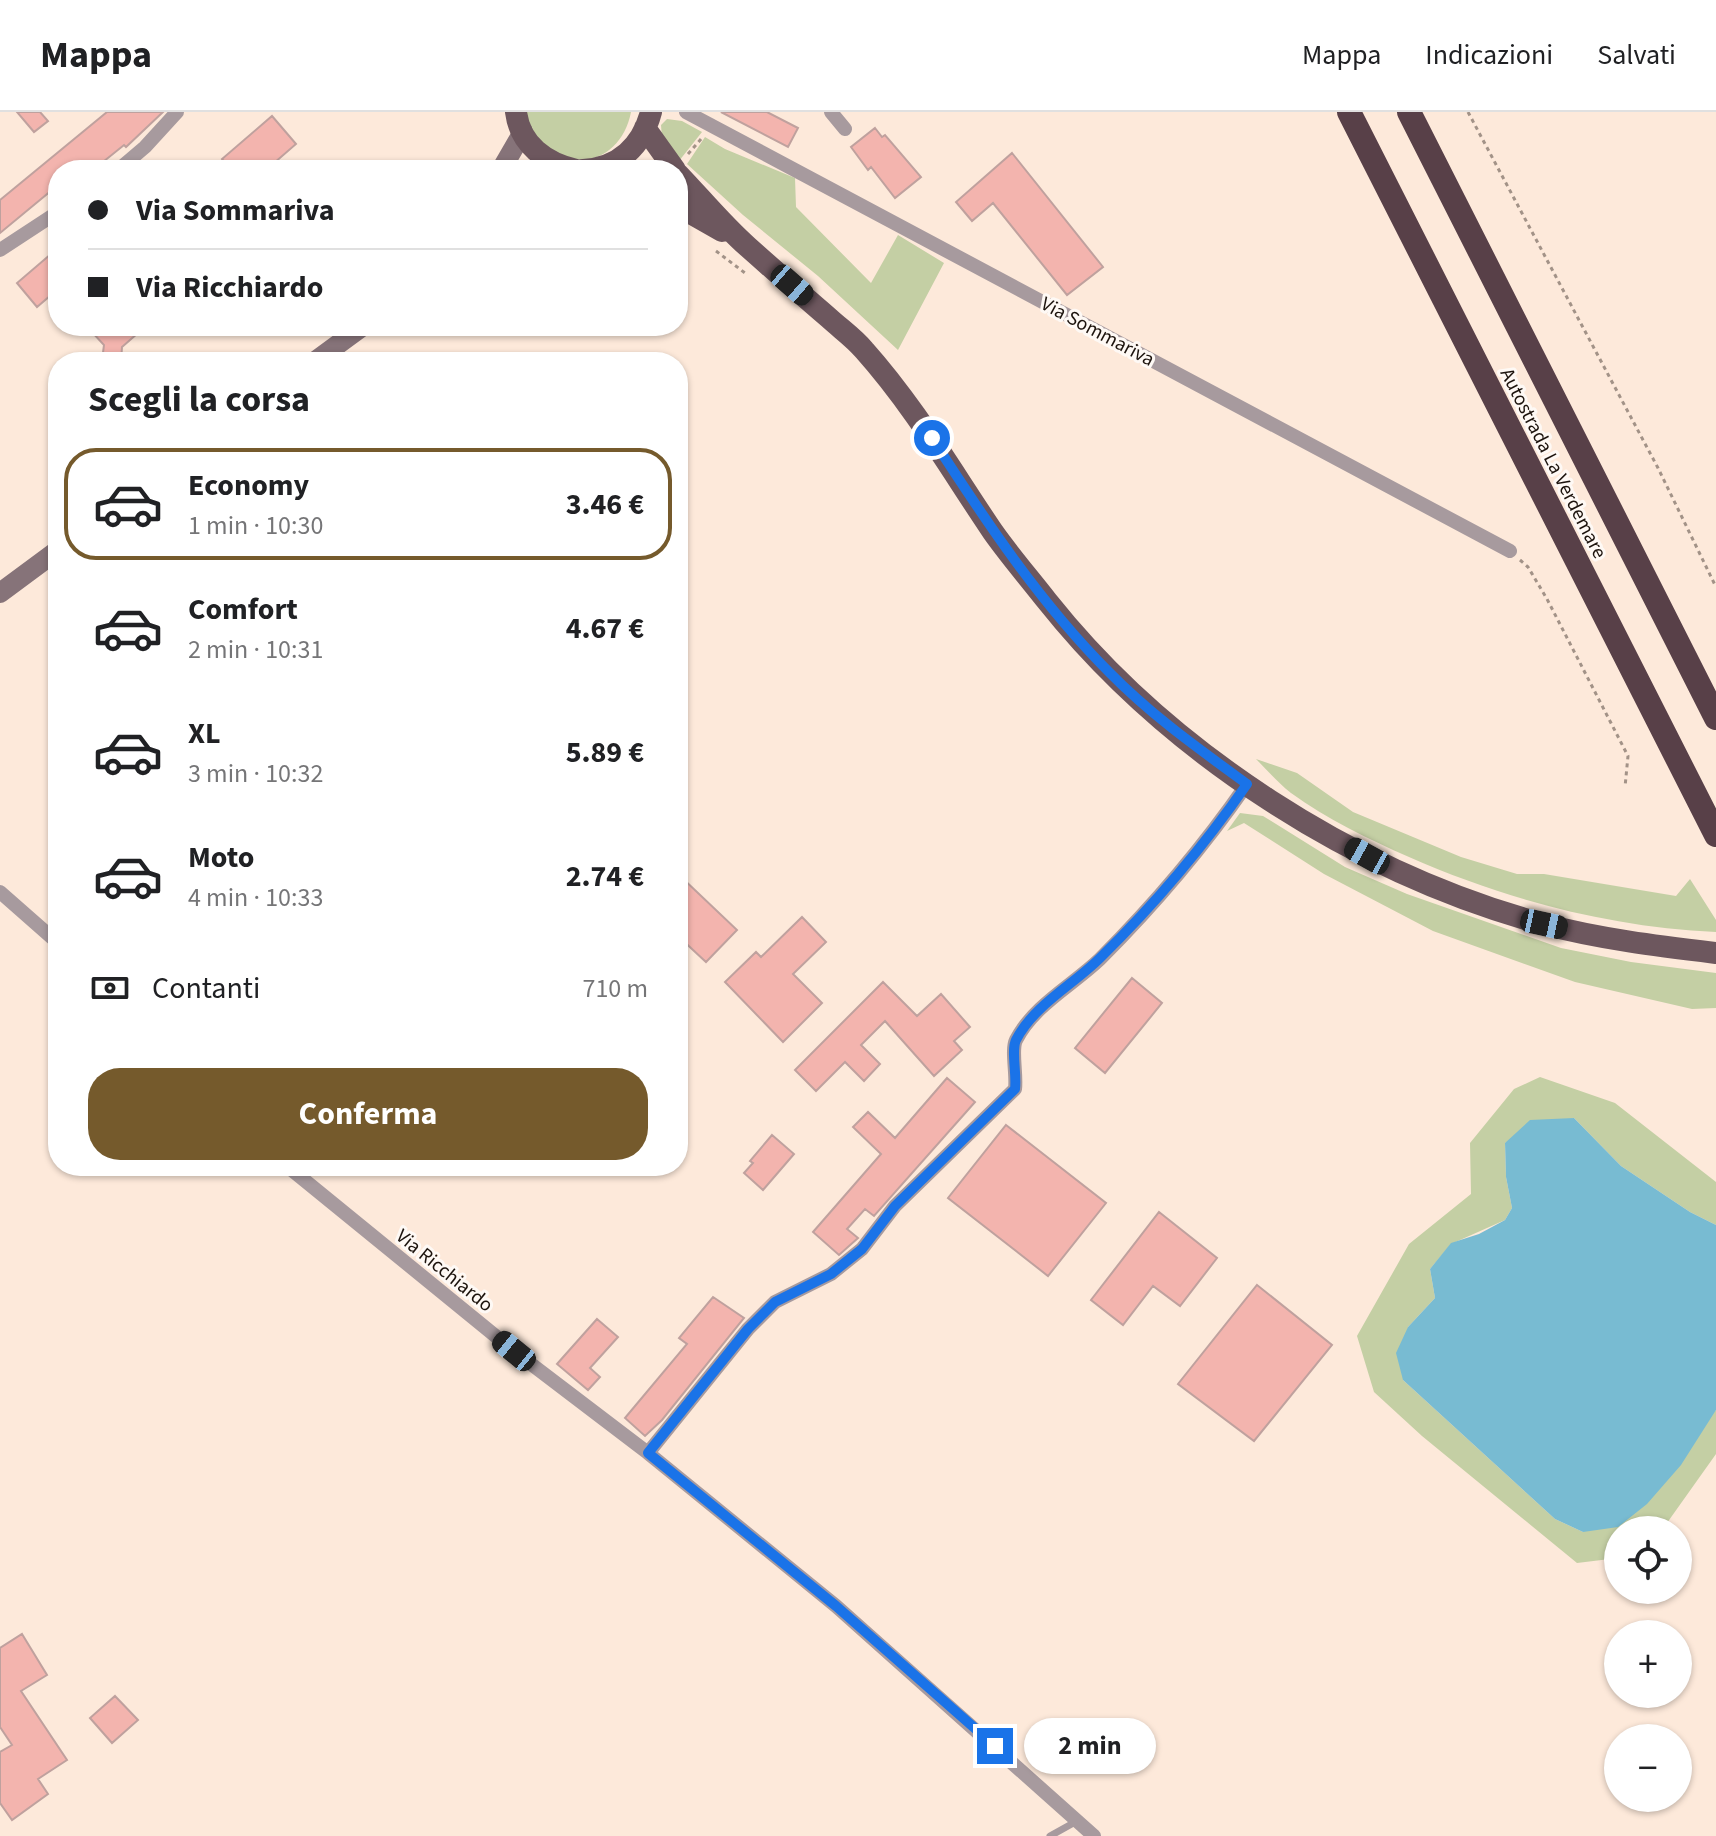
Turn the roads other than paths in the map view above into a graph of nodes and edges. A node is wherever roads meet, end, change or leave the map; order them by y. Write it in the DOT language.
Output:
graph roads {
  1 [pos="177,112"];
  2 [pos="686,112"];
  3 [pos="831,112"];
  4 [pos="1349,112"];
  5 [pos="1409,112"];
  6 [pos="652,117"];
  7 [pos="520,122"];
  8 [pos="845,129"];
  9 [pos="130,160"];
  10 [pos="505,160"];
  11 [pos="548,160"];
  12 [pos="620,160"];
  13 [pos="675,160"];
  14 [pos="688,178"];
  15 [pos="688,212"];
  16 [pos="48,219"];
  17 [pos="744,243"];
  18 [pos="0,250"];
  19 [pos="349,336"];
  20 [pos="328,352"];
  21 [pos="1510,551"];
  22 [pos="48,557"];
  23 [pos="0,593"];
  24 [pos="1716,718"];
  25 [pos="1247,784"];
  26 [pos="1716,835"];
  27 [pos="0,892"];
  28 [pos="48,934"];
  29 [pos="1716,953"];
  30 [pos="299,1176"];
  31 [pos="648,1453"];
  32 [pos="1077,1821"];
  33 [pos="1050,1836"];
  34 [pos="1094,1836"];
  1 -- 9 [label="street"];
  2 -- 21 [label="street, Via Sommariva"];
  3 -- 8 [label="street"];
  4 -- 26 [label="highway, Autostrada La Verdemare"];
  5 -- 24 [label="highway, Autostrada La Verdemare"];
  6 -- 12 [label="main road"];
  6 -- 13 [label="main road"];
  7 -- 10 [label="main road"];
  7 -- 11 [label="main road"];
  14 -- 17 [label="main road"];
  15 -- 17 [label="main road"];
  16 -- 18 [label="street"];
  17 -- 25 [label="main road"];
  19 -- 20 [label="main road"];
  22 -- 23 [label="main road"];
  25 -- 29 [label="main road"];
  25 -- 31 [label="street"];
  27 -- 28 [label="street"];
  30 -- 31 [label="street, Via Ricchiardo"];
  31 -- 32 [label="street, Via Ricchiardo"];
  32 -- 33 [label="lane"];
  32 -- 34 [label="street, Via Ricchiardo"];
}
